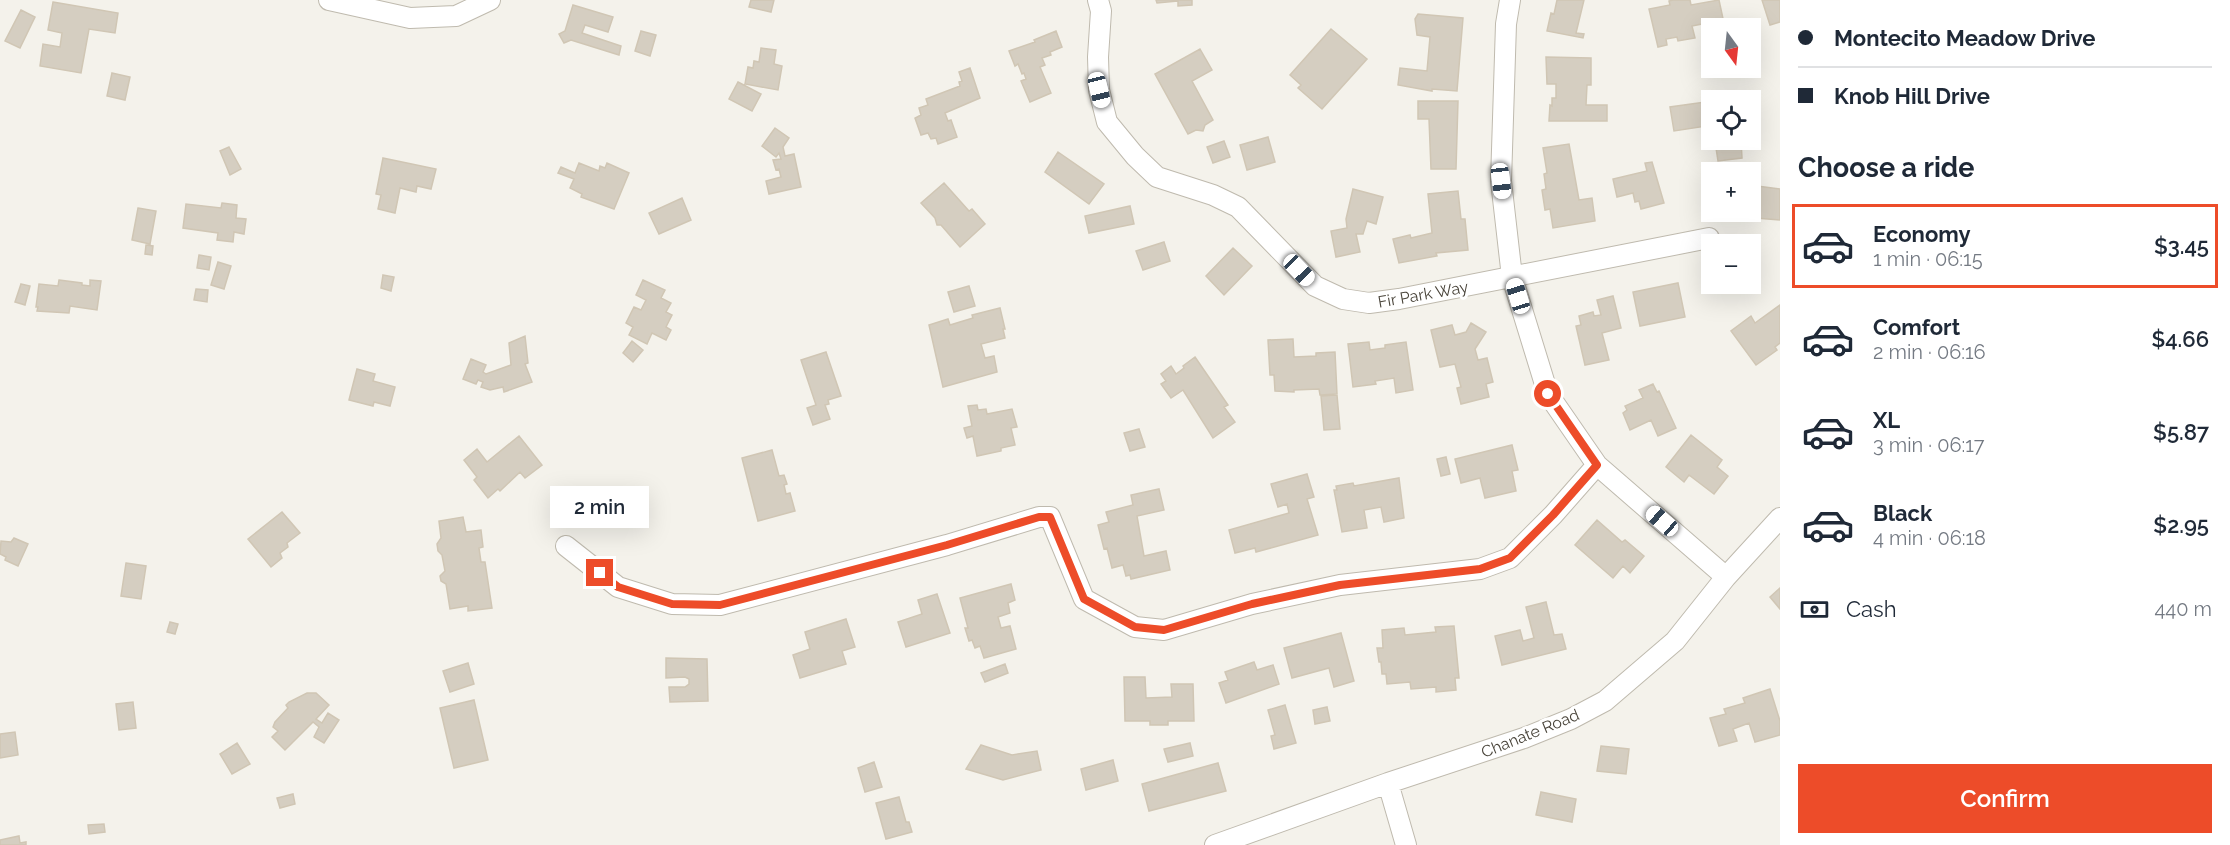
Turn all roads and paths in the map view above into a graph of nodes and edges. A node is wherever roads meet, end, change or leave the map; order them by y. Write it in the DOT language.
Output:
graph roads {
  1 [pos="329,0"];
  2 [pos="490,0"];
  3 [pos="1098,0"];
  4 [pos="1510,0"];
  5 [pos="1701,240"];
  6 [pos="1512,277"];
  7 [pos="1597,465"];
  8 [pos="1780,518"];
  9 [pos="566,546"];
  10 [pos="1726,577"];
  11 [pos="1388,783"];
  12 [pos="1215,845"];
  13 [pos="1406,845"];
  1 -- 2 [label="street"];
  3 -- 6 [label="street, Fir Park Way"];
  4 -- 6 [label="street"];
  5 -- 6 [label="street, Fir Park Way"];
  6 -- 7 [label="street"];
  7 -- 9 [label="street"];
  7 -- 10 [label="street"];
  8 -- 10 [label="street, Chanate Road"];
  10 -- 11 [label="street, Chanate Road"];
  11 -- 12 [label="street, Chanate Road"];
  11 -- 13 [label="street"];
}
